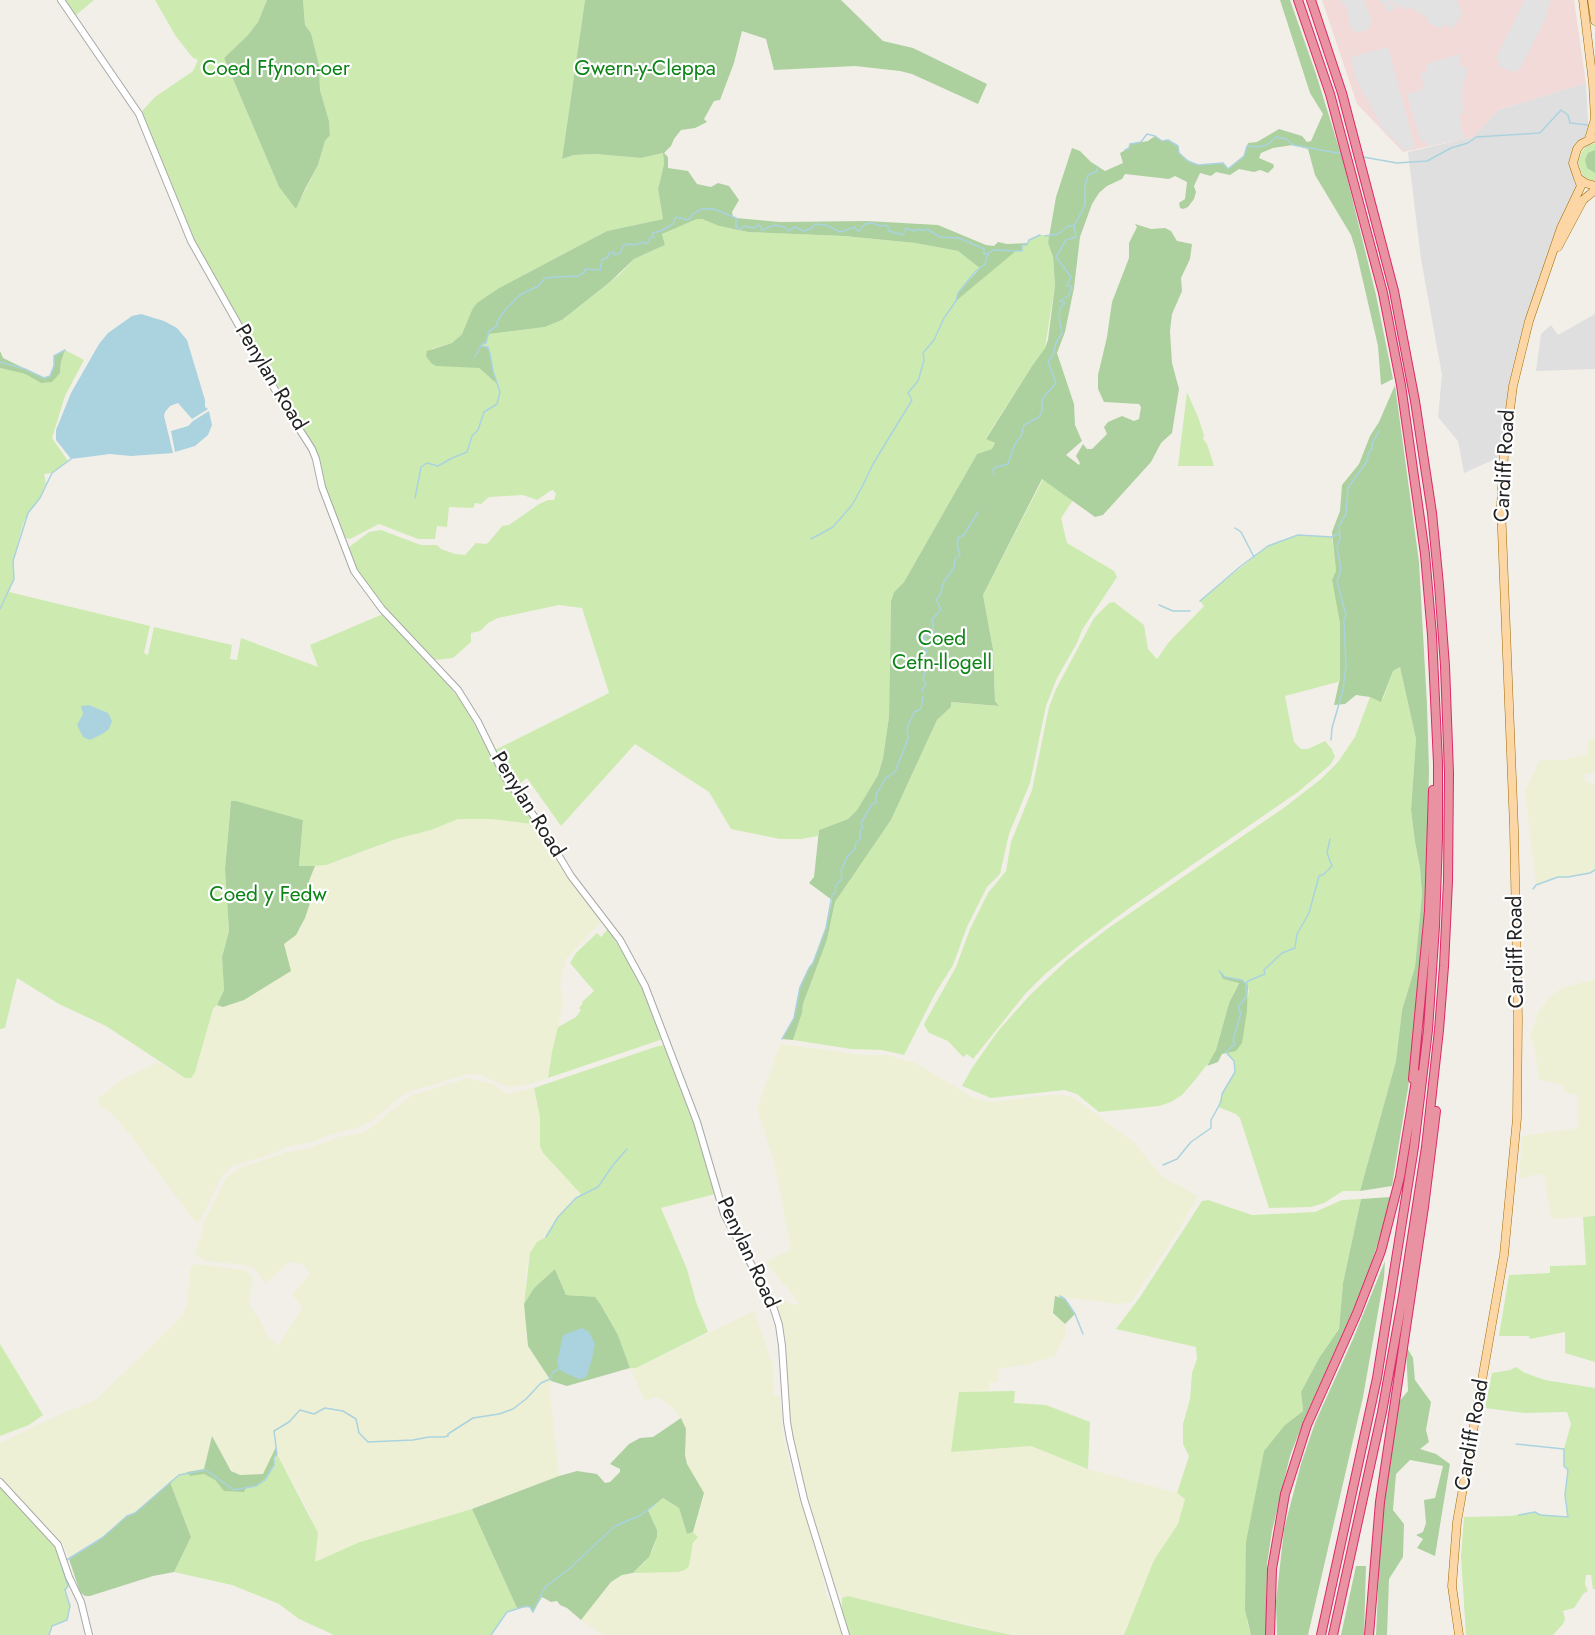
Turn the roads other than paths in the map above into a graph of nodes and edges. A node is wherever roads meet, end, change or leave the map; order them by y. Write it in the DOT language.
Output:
graph roads {
  1 [pos="61,0"];
  2 [pos="1298,0"];
  3 [pos="1311,0"];
  4 [pos="1583,0"];
  5 [pos="1592,0"];
  6 [pos="1595,21"];
  7 [pos="1592,138"];
  8 [pos="1578,178"];
  9 [pos="1595,188"];
  10 [pos="1546,269"];
  11 [pos="1437,739"];
  12 [pos="1428,1030"];
  13 [pos="1439,1030"];
  14 [pos="1390,1219"];
  15 [pos="1400,1317"];
  16 [pos="0,1482"];
  17 [pos="1380,1502"];
  18 [pos="89,1635"];
  19 [pos="846,1635"];
  20 [pos="1270,1635"];
  21 [pos="1321,1635"];
  22 [pos="1333,1635"];
  23 [pos="1370,1635"];
  24 [pos="1459,1635"];
  1 -- 19 [label="street, Penylan Road"];
  2 -- 11 [label="highway"];
  3 -- 13 [label="highway"];
  4 -- 7 [label="main road"];
  5 -- 6 [label="main road"];
  7 -- 8 [label="main road, Cardiff Road"];
  8 -- 9 [label="main road"];
  8 -- 10 [label="main road, Cardiff Road"];
  9 -- 10 [label="main road, Cardiff Road"];
  10 -- 24 [label="main road, Cardiff Road"];
  11 -- 12 [label="highway"];
  11 -- 14 [label="highway"];
  12 -- 14 [label="highway"];
  12 -- 21 [label="highway"];
  13 -- 15 [label="highway"];
  13 -- 17 [label="highway"];
  14 -- 20 [label="highway"];
  15 -- 17 [label="highway"];
  15 -- 22 [label="highway"];
  16 -- 18 [label="street"];
  17 -- 23 [label="highway"];
}
